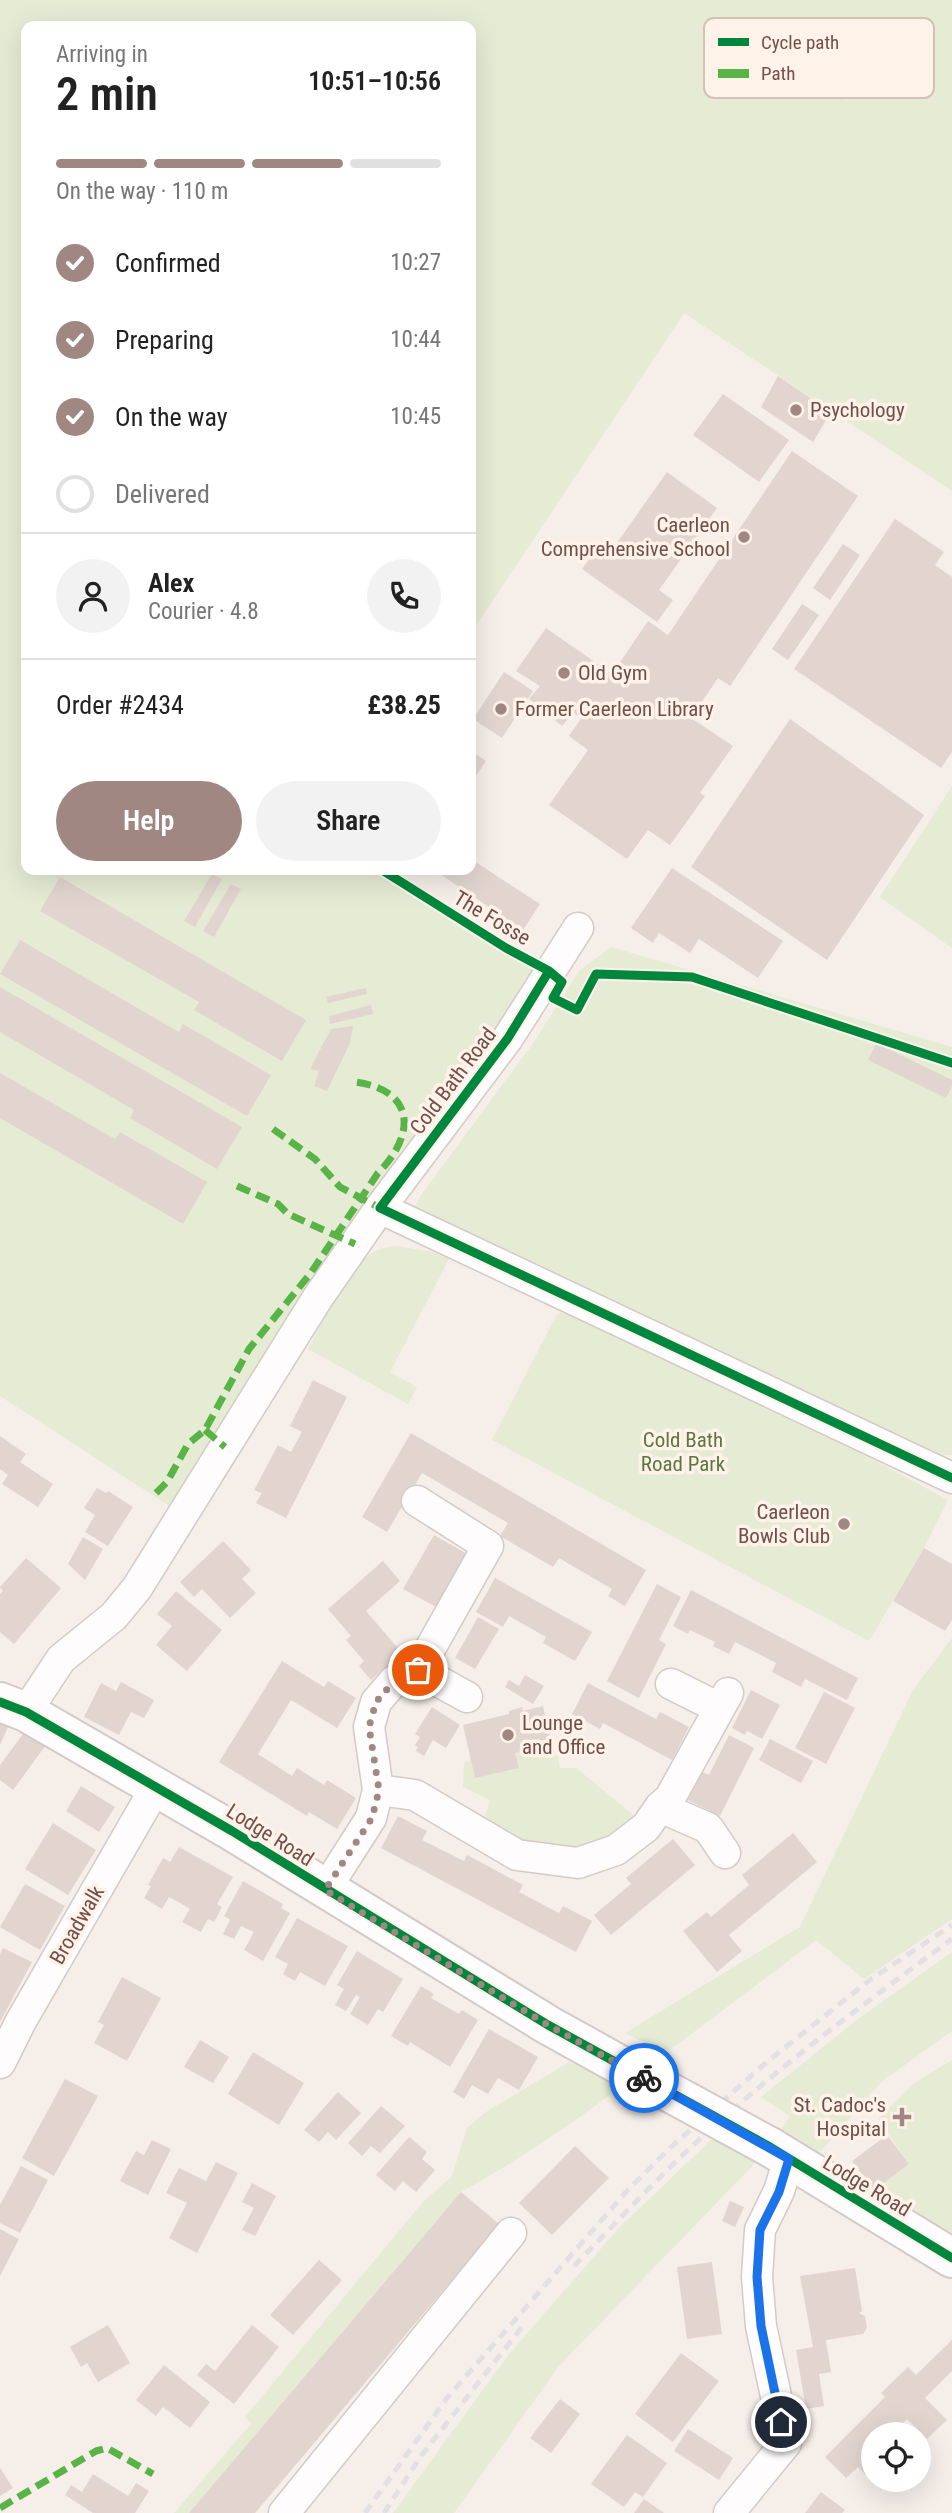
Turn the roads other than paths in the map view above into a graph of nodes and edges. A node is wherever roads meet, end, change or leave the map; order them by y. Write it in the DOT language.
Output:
graph roads {
  1 [pos="578,928"];
  2 [pos="380,1208"];
  3 [pos="952,1478"];
  4 [pos="417,1501"];
  5 [pos="418,1670"];
  6 [pos="671,1684"];
  7 [pos="467,1697"];
  8 [pos="13,1707"];
  9 [pos="156,1787"];
  10 [pos="379,1790"];
  11 [pos="660,1807"];
  12 [pos="725,1853"];
  13 [pos="325,1890"];
  14 [pos="0,2063"];
  15 [pos="780,2153"];
  16 [pos="511,2233"];
  17 [pos="952,2258"];
  18 [pos="284,2513"];
  19 [pos="729,2513"];
  1 -- 2 [label="street, Cold Bath Road"];
  2 -- 3 [label="street"];
  2 -- 8 [label="street, Cold Bath Road"];
  4 -- 5 [label="street"];
  5 -- 7 [label="street"];
  5 -- 10 [label="street"];
  6 -- 11 [label="street"];
  8 -- 9 [label="street, Lodge Road"];
  9 -- 13 [label="street, Lodge Road"];
  9 -- 14 [label="street, Broadwalk"];
  10 -- 11 [label="street"];
  10 -- 13 [label="street"];
  11 -- 12 [label="street"];
  13 -- 15 [label="street, Lodge Road, bridge"];
  15 -- 17 [label="street, Lodge Road"];
  15 -- 19 [label="street"];
  16 -- 18 [label="street"];
}
